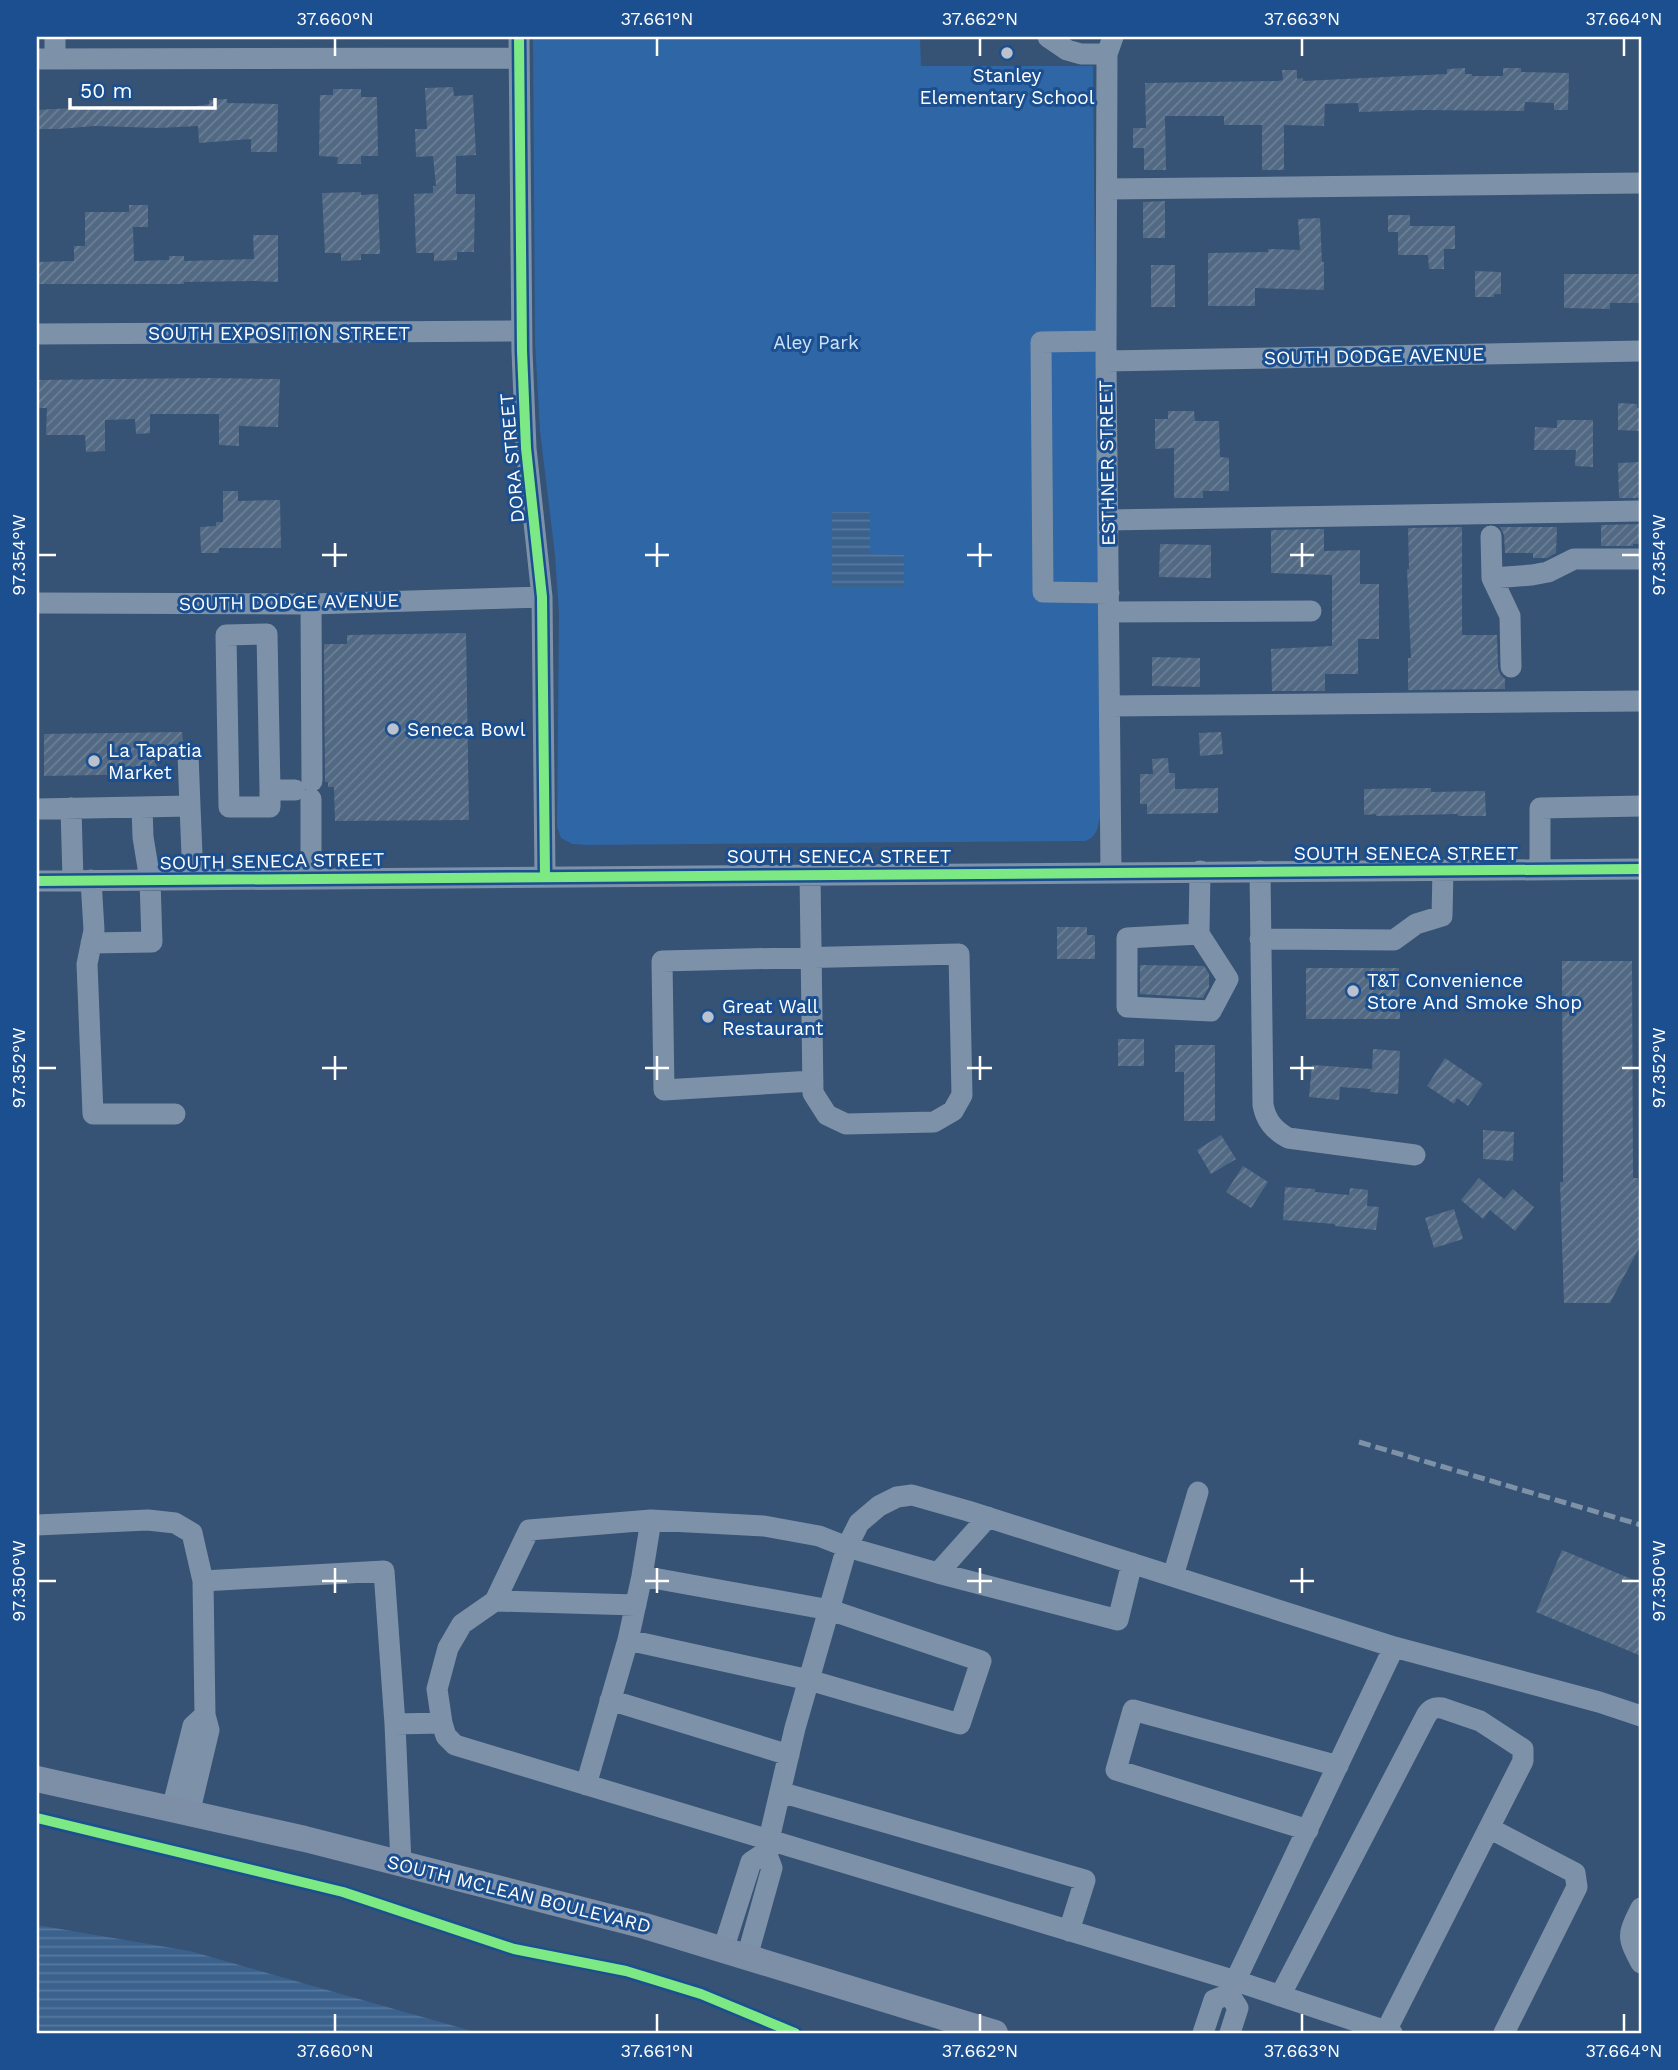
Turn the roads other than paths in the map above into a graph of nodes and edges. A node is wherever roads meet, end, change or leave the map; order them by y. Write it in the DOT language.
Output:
graph roads {
  1 [pos="55,37"];
  2 [pos="127,37"];
  3 [pos="1048,37"];
  4 [pos="1110,46"];
  5 [pos="239,47"];
  6 [pos="519,47"];
  7 [pos="127,58"];
  8 [pos="46,59"];
  9 [pos="1641,183"];
  10 [pos="1107,189"];
  11 [pos="521,331"];
  12 [pos="37,334"];
  13 [pos="1106,351"];
  14 [pos="1641,351"];
  15 [pos="1641,511"];
  16 [pos="1108,520"];
  17 [pos="1491,536"];
  18 [pos="1641,559"];
  19 [pos="1492,578"];
  20 [pos="542,597"];
  21 [pos="1109,602"];
  22 [pos="37,603"];
  23 [pos="266,604"];
  24 [pos="311,604"];
  25 [pos="1311,611"];
  26 [pos="267,634"];
  27 [pos="1511,667"];
  28 [pos="1641,701"];
  29 [pos="1110,706"];
  30 [pos="188,754"];
  31 [pos="270,790"];
  32 [pos="306,790"];
  33 [pos="190,806"];
  34 [pos="1641,806"];
  35 [pos="71,808"];
  36 [pos="142,808"];
  37 [pos="37,809"];
  38 [pos="1540,869"];
  39 [pos="1641,869"];
  40 [pos="1443,870"];
  41 [pos="1200,871"];
  42 [pos="1260,871"];
  43 [pos="1111,872"];
  44 [pos="810,874"];
  45 [pos="545,876"];
  46 [pos="311,878"];
  47 [pos="193,879"];
  48 [pos="82,880"];
  49 [pos="150,880"];
  50 [pos="37,881"];
  51 [pos="1199,934"];
  52 [pos="1260,939"];
  53 [pos="92,943"];
  54 [pos="810,958"];
  55 [pos="1228,979"];
  56 [pos="1261,979"];
  57 [pos="813,1081"];
  58 [pos="175,1114"];
  59 [pos="1415,1154"];
  60 [pos="1198,1492"];
  61 [pos="988,1517"];
  62 [pos="651,1520"];
  63 [pos="37,1525"];
  64 [pos="847,1547"];
  65 [pos="1132,1563"];
  66 [pos="938,1573"];
  67 [pos="642,1576"];
  68 [pos="1173,1576"];
  69 [pos="203,1581"];
  70 [pos="495,1601"];
  71 [pos="636,1605"];
  72 [pos="830,1610"];
  73 [pos="628,1640"];
  74 [pos="1394,1647"];
  75 [pos="809,1680"];
  76 [pos="610,1700"];
  77 [pos="1641,1716"];
  78 [pos="442,1723"];
  79 [pos="395,1724"];
  80 [pos="789,1755"];
  81 [pos="1338,1766"];
  82 [pos="37,1779"];
  83 [pos="586,1785"];
  84 [pos="780,1792"];
  85 [pos="181,1811"];
  86 [pos="1489,1828"];
  87 [pos="1308,1830"];
  88 [pos="768,1846"];
  89 [pos="401,1864"];
  90 [pos="1641,1909"];
  91 [pos="1069,1931"];
  92 [pos="735,1954"];
  93 [pos="1641,1963"];
  94 [pos="1232,1988"];
  95 [pos="1280,1996"];
  96 [pos="1389,2032"];
  97 [pos="995,2033"];
  98 [pos="1203,2033"];
  99 [pos="1230,2033"];
  100 [pos="1504,2033"];
  1 -- 8 [label="street"];
  2 -- 7 [label="street"];
  3 -- 4 [label="street"];
  4 -- 10 [label="street, ESTHNER STREET"];
  5 -- 6 [label="street"];
  5 -- 7 [label="street"];
  6 -- 11 [label="street, DORA STREET"];
  7 -- 8 [label="street"];
  9 -- 10 [label="street"];
  10 -- 13 [label="street, ESTHNER STREET"];
  11 -- 12 [label="street, SOUTH EXPOSITION STREET"];
  11 -- 20 [label="street, DORA STREET"];
  13 -- 14 [label="street, SOUTH DODGE AVENUE"];
  13 -- 16 [label="street, ESTHNER STREET"];
  13 -- 21 [label="street, SOUTH DODGE AVENUE"];
  15 -- 16 [label="street"];
  16 -- 21 [label="street, ESTHNER STREET"];
  17 -- 19 [label="street"];
  18 -- 19 [label="street"];
  19 -- 27 [label="street"];
  20 -- 24 [label="street, SOUTH DODGE AVENUE"];
  20 -- 45 [label="street, DORA STREET"];
  21 -- 25 [label="street"];
  21 -- 29 [label="street, ESTHNER STREET"];
  22 -- 23 [label="street, SOUTH DODGE AVENUE"];
  23 -- 24 [label="street, SOUTH DODGE AVENUE"];
  23 -- 26 [label="street"];
  24 -- 32 [label="street"];
  26 -- 31 [label="street"];
  26 -- 31 [label="street"];
  28 -- 29 [label="street"];
  29 -- 43 [label="street, ESTHNER STREET"];
  30 -- 33 [label="street"];
  31 -- 32 [label="street"];
  32 -- 46 [label="street"];
  33 -- 36 [label="street"];
  33 -- 47 [label="street"];
  34 -- 38 [label="street"];
  35 -- 36 [label="street"];
  35 -- 37 [label="street"];
  35 -- 48 [label="street"];
  36 -- 49 [label="street"];
  38 -- 39 [label="street, SOUTH SENECA STREET"];
  38 -- 40 [label="street, SOUTH SENECA STREET"];
  40 -- 42 [label="street, SOUTH SENECA STREET"];
  40 -- 52 [label="street"];
  41 -- 42 [label="street, SOUTH SENECA STREET"];
  41 -- 43 [label="street, SOUTH SENECA STREET"];
  41 -- 51 [label="street"];
  42 -- 52 [label="street"];
  43 -- 44 [label="street, SOUTH SENECA STREET"];
  44 -- 45 [label="street, SOUTH SENECA STREET"];
  44 -- 54 [label="street"];
  45 -- 46 [label="street, SOUTH SENECA STREET"];
  46 -- 47 [label="street, SOUTH SENECA STREET"];
  47 -- 49 [label="street, SOUTH SENECA STREET"];
  48 -- 49 [label="street, SOUTH SENECA STREET"];
  48 -- 50 [label="street, SOUTH SENECA STREET"];
  48 -- 53 [label="street"];
  49 -- 53 [label="street"];
  51 -- 55 [label="street"];
  51 -- 55 [label="street"];
  52 -- 56 [label="street"];
  53 -- 58 [label="street"];
  54 -- 57 [label="street"];
  54 -- 57 [label="street"];
  54 -- 57 [label="street"];
  55 -- 56 [label="street"];
  56 -- 59 [label="street"];
  60 -- 68 [label="street"];
  61 -- 64 [label="street"];
  61 -- 65 [label="street"];
  61 -- 66 [label="street"];
  62 -- 64 [label="street"];
  62 -- 67 [label="street"];
  62 -- 70 [label="street"];
  63 -- 69 [label="street"];
  64 -- 66 [label="street"];
  64 -- 72 [label="street"];
  65 -- 66 [label="street"];
  65 -- 68 [label="street"];
  67 -- 71 [label="street"];
  67 -- 72 [label="street"];
  68 -- 74 [label="street"];
  69 -- 79 [label="street"];
  69 -- 85 [label="street"];
  70 -- 71 [label="street"];
  70 -- 78 [label="street"];
  71 -- 73 [label="street"];
  72 -- 75 [label="street"];
  72 -- 75 [label="street"];
  73 -- 75 [label="street"];
  73 -- 76 [label="street"];
  74 -- 77 [label="street"];
  74 -- 81 [label="street"];
  75 -- 80 [label="street"];
  76 -- 80 [label="street"];
  76 -- 83 [label="street"];
  78 -- 79 [label="street"];
  78 -- 83 [label="street"];
  79 -- 89 [label="street"];
  80 -- 84 [label="street"];
  81 -- 87 [label="street"];
  81 -- 87 [label="street"];
  82 -- 85 [label="main road, SOUTH MCLEAN BOULEVARD"];
  83 -- 88 [label="street"];
  84 -- 88 [label="street"];
  84 -- 91 [label="street"];
  85 -- 89 [label="main road, SOUTH MCLEAN BOULEVARD"];
  86 -- 95 [label="street"];
  86 -- 96 [label="street"];
  86 -- 100 [label="street"];
  87 -- 94 [label="street"];
  88 -- 91 [label="street"];
  88 -- 92 [label="street"];
  89 -- 92 [label="main road, SOUTH MCLEAN BOULEVARD"];
  90 -- 93 [label="street"];
  91 -- 94 [label="street"];
  92 -- 97 [label="main road, SOUTH MCLEAN BOULEVARD"];
  94 -- 95 [label="street"];
  94 -- 98 [label="street"];
  94 -- 99 [label="street"];
  95 -- 96 [label="street"];
}
